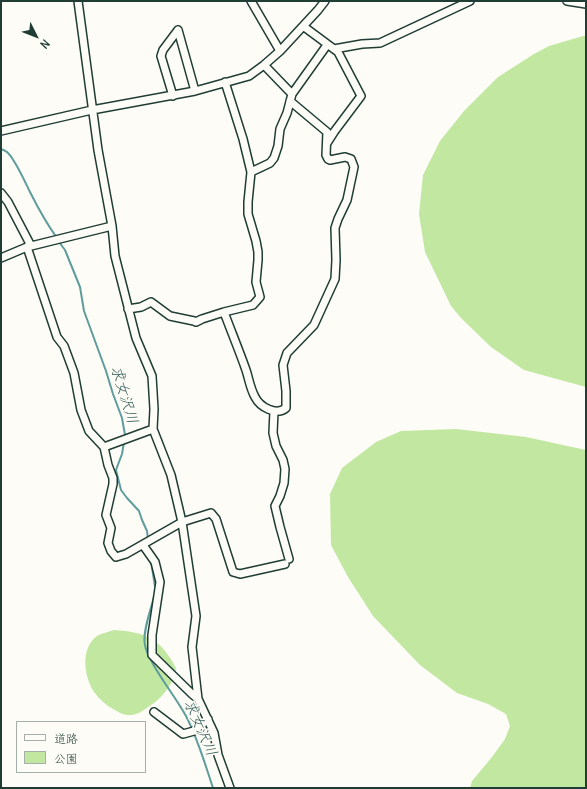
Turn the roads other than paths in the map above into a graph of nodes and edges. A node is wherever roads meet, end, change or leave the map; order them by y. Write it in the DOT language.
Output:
graph roads {
  1 [pos="78,1"];
  2 [pos="251,1"];
  3 [pos="318,1"];
  4 [pos="325,1"];
  5 [pos="470,1"];
  6 [pos="567,1"];
  7 [pos="586,4"];
  8 [pos="318,10"];
  9 [pos="303,26"];
  10 [pos="327,45"];
  11 [pos="334,49"];
  12 [pos="280,51"];
  13 [pos="264,65"];
  14 [pos="225,82"];
  15 [pos="195,91"];
  16 [pos="173,96"];
  17 [pos="291,98"];
  18 [pos="92,110"];
  19 [pos="1,131"];
  20 [pos="327,144"];
  21 [pos="252,172"];
  22 [pos="1,193"];
  23 [pos="112,226"];
  24 [pos="28,248"];
  25 [pos="1,258"];
  26 [pos="128,309"];
  27 [pos="224,312"];
  28 [pos="274,411"];
  29 [pos="153,429"];
  30 [pos="104,447"];
  31 [pos="182,522"];
  32 [pos="143,545"];
  33 [pos="198,699"];
  34 [pos="154,712"];
  35 [pos="208,719"];
  36 [pos="230,788"];
  1 -- 18 [label="street"];
  2 -- 12 [label="street"];
  3 -- 8 [label="street"];
  4 -- 8 [label="street"];
  5 -- 11 [label="street"];
  6 -- 7 [label="street"];
  8 -- 9 [label="street"];
  9 -- 10 [label="street"];
  9 -- 12 [label="street"];
  10 -- 11 [label="street"];
  10 -- 17 [label="street"];
  11 -- 20 [label="street"];
  12 -- 13 [label="street"];
  13 -- 14 [label="street"];
  13 -- 17 [label="street"];
  14 -- 15 [label="street"];
  14 -- 21 [label="street"];
  15 -- 16 [label="street"];
  15 -- 16 [label="street"];
  16 -- 18 [label="street"];
  17 -- 20 [label="street"];
  17 -- 21 [label="street"];
  18 -- 19 [label="street"];
  18 -- 23 [label="street"];
  20 -- 28 [label="street"];
  21 -- 27 [label="street"];
  22 -- 24 [label="street"];
  23 -- 24 [label="street"];
  23 -- 26 [label="street"];
  24 -- 25 [label="street"];
  24 -- 30 [label="street"];
  26 -- 27 [label="street"];
  26 -- 29 [label="street"];
  27 -- 28 [label="street"];
  28 -- 31 [label="street"];
  29 -- 30 [label="street"];
  29 -- 31 [label="street"];
  30 -- 32 [label="street"];
  31 -- 32 [label="street"];
  31 -- 33 [label="street"];
  32 -- 33 [label="street"];
  33 -- 35 [label="street"];
  34 -- 35 [label="street"];
  35 -- 36 [label="street"];
}
